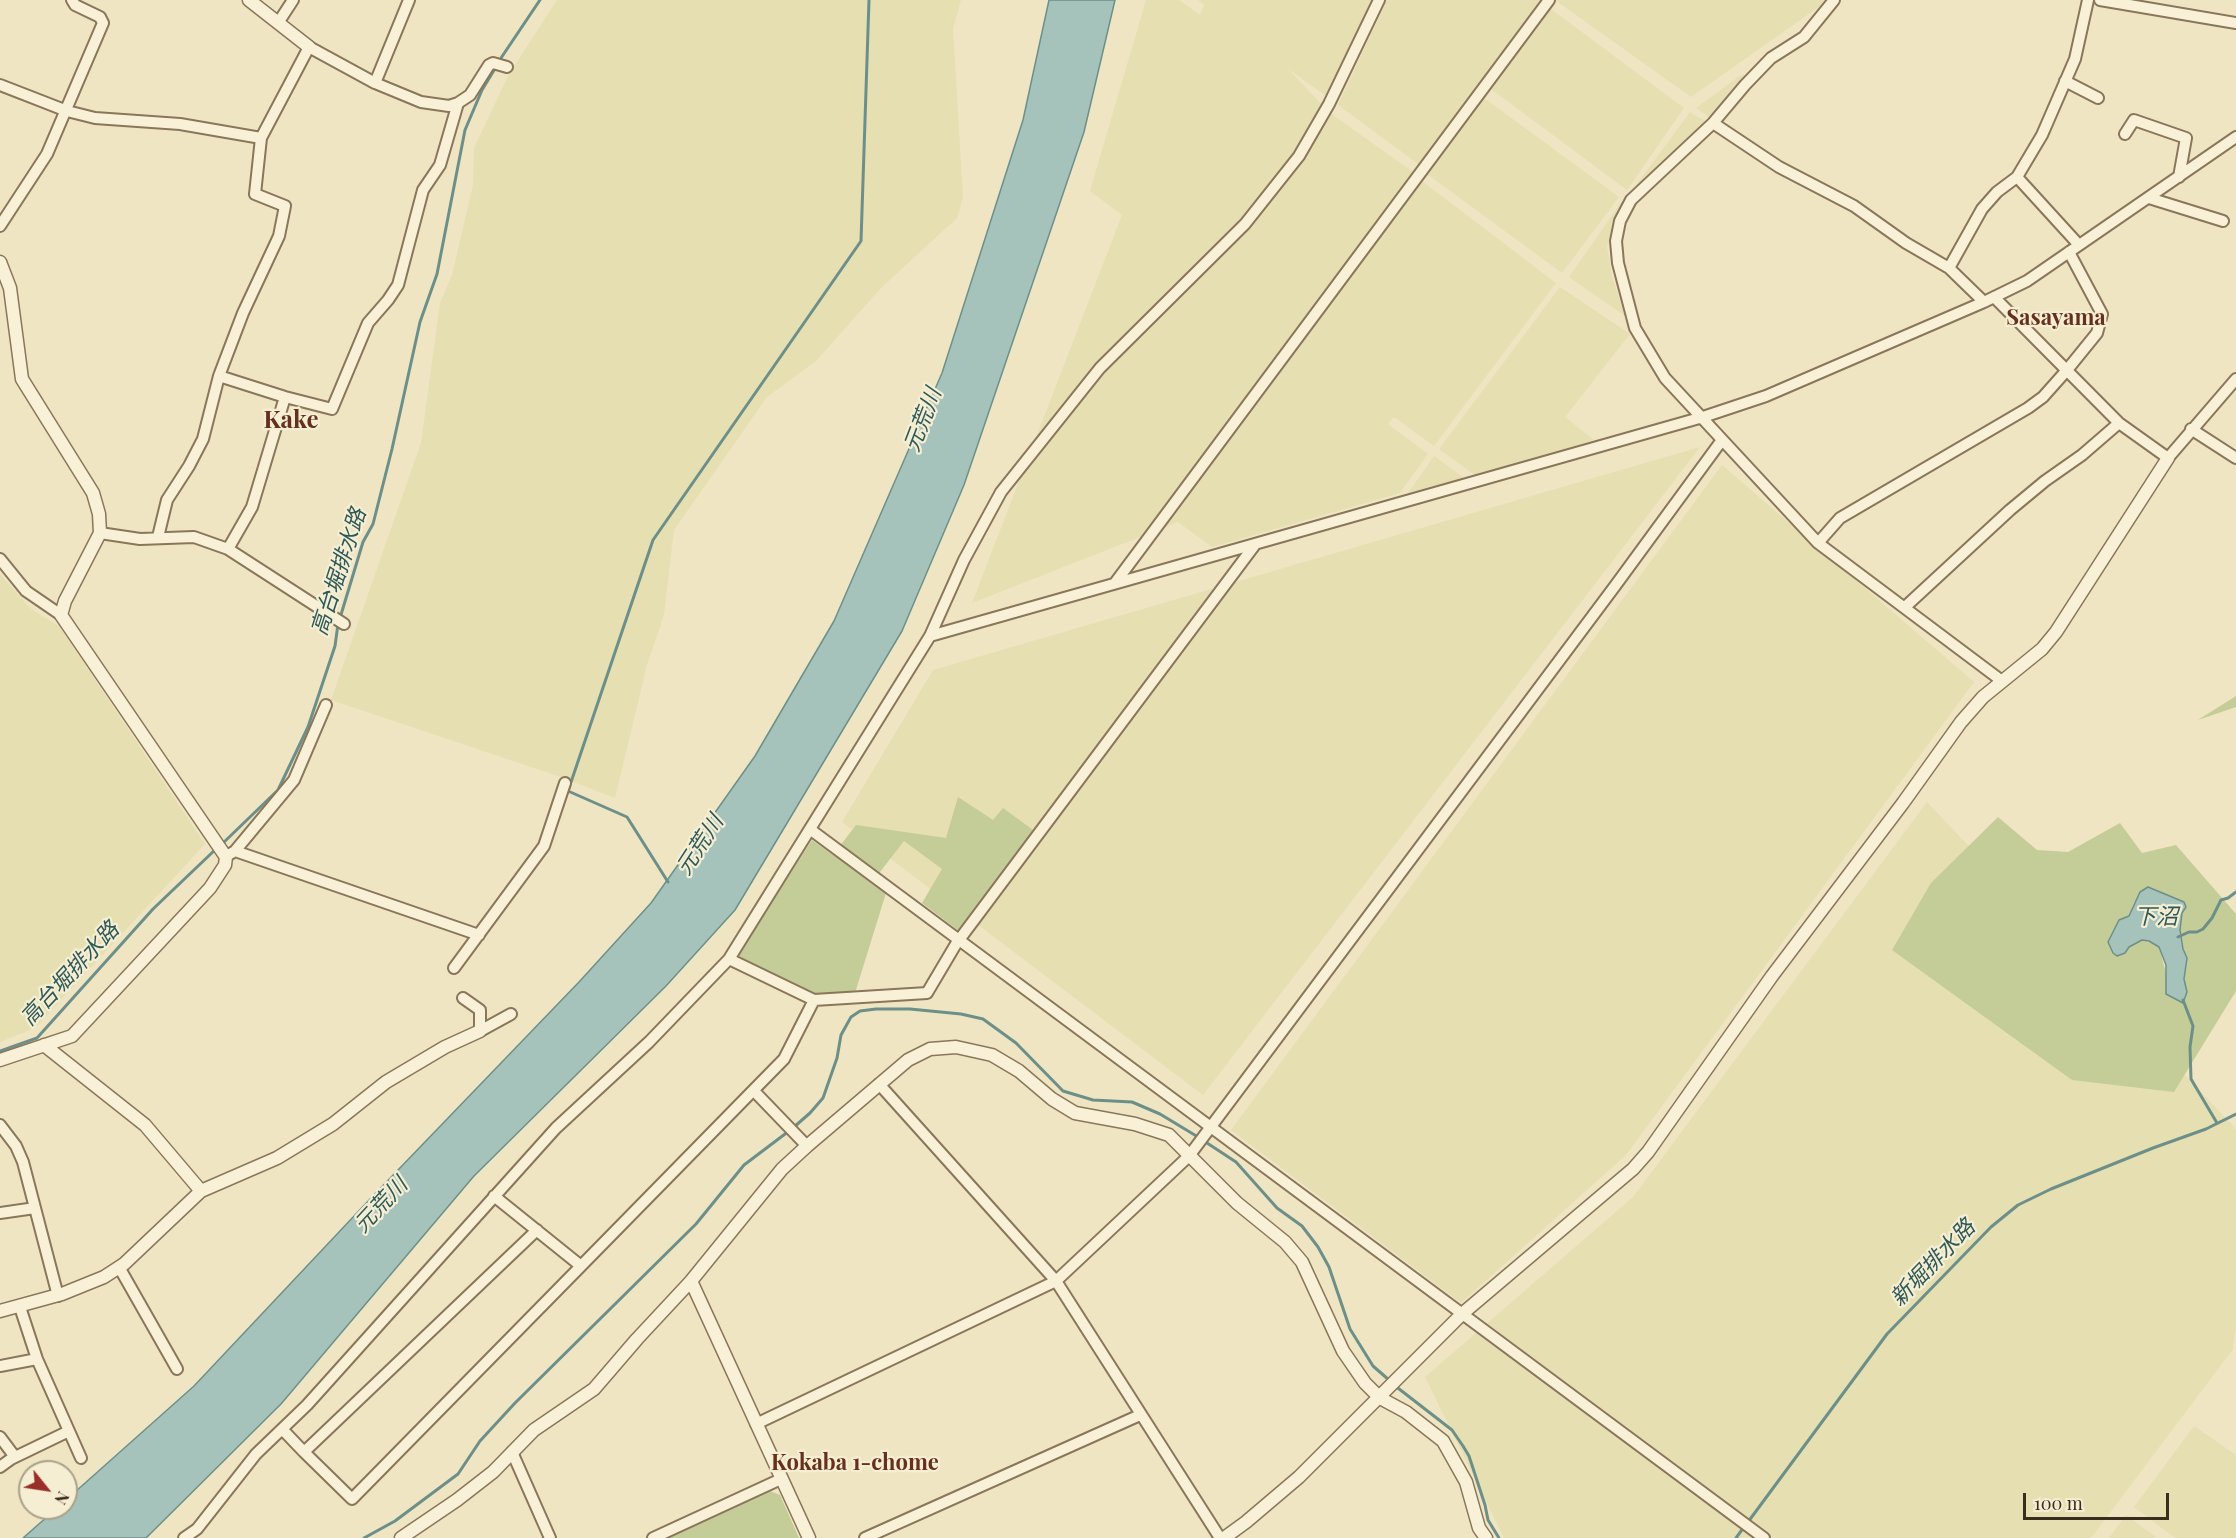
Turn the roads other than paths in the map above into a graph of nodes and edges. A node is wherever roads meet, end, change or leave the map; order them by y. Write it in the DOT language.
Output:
graph roads {
  1 [pos="72,0"];
  2 [pos="249,0"];
  3 [pos="293,0"];
  4 [pos="410,0"];
  5 [pos="1379,0"];
  6 [pos="1549,0"];
  7 [pos="1834,0"];
  8 [pos="2088,0"];
  9 [pos="2100,0"];
  10 [pos="278,23"];
  11 [pos="2236,23"];
  12 [pos="309,46"];
  13 [pos="507,67"];
  14 [pos="2066,81"];
  15 [pos="375,82"];
  16 [pos="0,85"];
  17 [pos="2097,98"];
  18 [pos="458,103"];
  19 [pos="67,111"];
  20 [pos="1713,123"];
  21 [pos="2125,134"];
  22 [pos="2236,136"];
  23 [pos="261,138"];
  24 [pos="2016,177"];
  25 [pos="2179,177"];
  26 [pos="2149,198"];
  27 [pos="2223,221"];
  28 [pos="0,226"];
  29 [pos="2079,245"];
  30 [pos="2069,252"];
  31 [pos="0,262"];
  32 [pos="1949,268"];
  33 [pos="1994,297"];
  34 [pos="1984,302"];
  35 [pos="2067,370"];
  36 [pos="219,376"];
  37 [pos="2236,379"];
  38 [pos="285,397"];
  39 [pos="1702,417"];
  40 [pos="2119,423"];
  41 [pos="2191,429"];
  42 [pos="1722,440"];
  43 [pos="2168,458"];
  44 [pos="2236,458"];
  45 [pos="99,533"];
  46 [pos="158,537"];
  47 [pos="1818,543"];
  48 [pos="1254,546"];
  49 [pos="228,549"];
  50 [pos="0,559"];
  51 [pos="1115,584"];
  52 [pos="1905,607"];
  53 [pos="61,615"];
  54 [pos="344,624"];
  55 [pos="930,636"];
  56 [pos="2002,681"];
  57 [pos="326,705"];
  58 [pos="565,783"];
  59 [pos="811,830"];
  60 [pos="231,854"];
  61 [pos="479,934"];
  62 [pos="960,941"];
  63 [pos="729,959"];
  64 [pos="454,968"];
  65 [pos="463,998"];
  66 [pos="814,1000"];
  67 [pos="511,1014"];
  68 [pos="480,1031"];
  69 [pos="44,1045"];
  70 [pos="0,1060"];
  71 [pos="879,1084"];
  72 [pos="754,1091"];
  73 [pos="0,1125"];
  74 [pos="1209,1128"];
  75 [pos="807,1146"];
  76 [pos="1189,1156"];
  77 [pos="201,1191"];
  78 [pos="494,1196"];
  79 [pos="35,1208"];
  80 [pos="0,1214"];
  81 [pos="537,1230"];
  82 [pos="581,1266"];
  83 [pos="119,1268"];
  84 [pos="691,1281"];
  85 [pos="1056,1281"];
  86 [pos="58,1296"];
  87 [pos="20,1306"];
  88 [pos="0,1311"];
  89 [pos="1462,1314"];
  90 [pos="37,1359"];
  91 [pos="0,1366"];
  92 [pos="177,1369"];
  93 [pos="1380,1398"];
  94 [pos="1140,1414"];
  95 [pos="756,1424"];
  96 [pos="282,1429"];
  97 [pos="69,1431"];
  98 [pos="0,1437"];
  99 [pos="304,1452"];
  100 [pos="512,1452"];
  101 [pos="15,1457"];
  102 [pos="81,1458"];
  103 [pos="0,1467"];
  104 [pos="781,1479"];
  105 [pos="184,1538"];
  106 [pos="401,1538"];
  107 [pos="550,1538"];
  108 [pos="653,1538"];
  109 [pos="809,1538"];
  110 [pos="865,1538"];
  111 [pos="1222,1538"];
  112 [pos="1486,1538"];
  113 [pos="1764,1538"];
  1 -- 19 [label="street"];
  2 -- 10 [label="street"];
  3 -- 10 [label="street"];
  4 -- 15 [label="street"];
  5 -- 55 [label="street"];
  6 -- 51 [label="street"];
  7 -- 20 [label="street"];
  8 -- 14 [label="street"];
  9 -- 11 [label="street"];
  10 -- 12 [label="street"];
  12 -- 15 [label="street"];
  12 -- 23 [label="street"];
  13 -- 18 [label="street"];
  14 -- 17 [label="street"];
  14 -- 24 [label="street"];
  15 -- 18 [label="street"];
  16 -- 19 [label="street"];
  18 -- 38 [label="street"];
  19 -- 23 [label="street"];
  19 -- 28 [label="street"];
  20 -- 32 [label="street"];
  20 -- 39 [label="street"];
  21 -- 25 [label="street"];
  22 -- 25 [label="street"];
  23 -- 36 [label="street"];
  24 -- 29 [label="street"];
  24 -- 32 [label="street"];
  25 -- 26 [label="street"];
  26 -- 27 [label="street"];
  26 -- 29 [label="street"];
  29 -- 30 [label="street"];
  30 -- 33 [label="street"];
  30 -- 35 [label="street"];
  31 -- 45 [label="street"];
  32 -- 34 [label="street"];
  33 -- 34 [label="street"];
  33 -- 35 [label="street"];
  34 -- 39 [label="street"];
  35 -- 40 [label="street"];
  35 -- 47 [label="street"];
  36 -- 38 [label="street"];
  36 -- 46 [label="street"];
  37 -- 41 [label="street"];
  38 -- 49 [label="street"];
  39 -- 42 [label="street"];
  39 -- 48 [label="street"];
  40 -- 43 [label="street"];
  40 -- 52 [label="street"];
  41 -- 43 [label="street"];
  41 -- 44 [label="street"];
  42 -- 47 [label="street"];
  42 -- 74 [label="street"];
  43 -- 56 [label="street"];
  45 -- 46 [label="street"];
  45 -- 53 [label="street"];
  46 -- 49 [label="street"];
  47 -- 52 [label="street"];
  48 -- 51 [label="street"];
  48 -- 62 [label="street"];
  49 -- 54 [label="street"];
  50 -- 53 [label="street"];
  51 -- 55 [label="street"];
  52 -- 56 [label="street"];
  53 -- 60 [label="street"];
  55 -- 59 [label="street"];
  56 -- 89 [label="street"];
  57 -- 60 [label="street"];
  58 -- 61 [label="street"];
  59 -- 62 [label="street"];
  59 -- 63 [label="street"];
  60 -- 61 [label="street"];
  60 -- 69 [label="street"];
  61 -- 64 [label="street"];
  62 -- 66 [label="street"];
  62 -- 74 [label="street"];
  63 -- 66 [label="street"];
  63 -- 78 [label="street"];
  65 -- 68 [label="street"];
  66 -- 72 [label="street"];
  67 -- 68 [label="street"];
  68 -- 77 [label="street"];
  69 -- 70 [label="street"];
  69 -- 77 [label="street"];
  71 -- 75 [label="street"];
  71 -- 76 [label="street"];
  71 -- 85 [label="street"];
  72 -- 75 [label="street"];
  72 -- 82 [label="street"];
  73 -- 79 [label="street"];
  74 -- 76 [label="street"];
  74 -- 89 [label="street"];
  75 -- 84 [label="street"];
  76 -- 85 [label="street"];
  76 -- 93 [label="street"];
  77 -- 83 [label="street"];
  78 -- 81 [label="street"];
  78 -- 96 [label="street"];
  79 -- 80 [label="street"];
  79 -- 86 [label="street"];
  81 -- 82 [label="street"];
  81 -- 99 [label="street"];
  82 -- 99 [label="street"];
  83 -- 86 [label="street"];
  83 -- 92 [label="street"];
  84 -- 95 [label="street"];
  84 -- 100 [label="street"];
  85 -- 94 [label="street"];
  85 -- 95 [label="street"];
  86 -- 87 [label="street"];
  87 -- 88 [label="street"];
  87 -- 90 [label="street"];
  89 -- 93 [label="street"];
  89 -- 113 [label="street"];
  90 -- 91 [label="street"];
  90 -- 97 [label="street"];
  93 -- 111 [label="street"];
  93 -- 112 [label="street"];
  94 -- 110 [label="street"];
  94 -- 111 [label="street"];
  95 -- 104 [label="street"];
  96 -- 99 [label="street"];
  96 -- 105 [label="street"];
  97 -- 101 [label="street"];
  97 -- 102 [label="street"];
  98 -- 101 [label="street"];
  100 -- 106 [label="street"];
  100 -- 107 [label="street"];
  101 -- 103 [label="street"];
  104 -- 108 [label="street"];
  104 -- 109 [label="street"];
}
